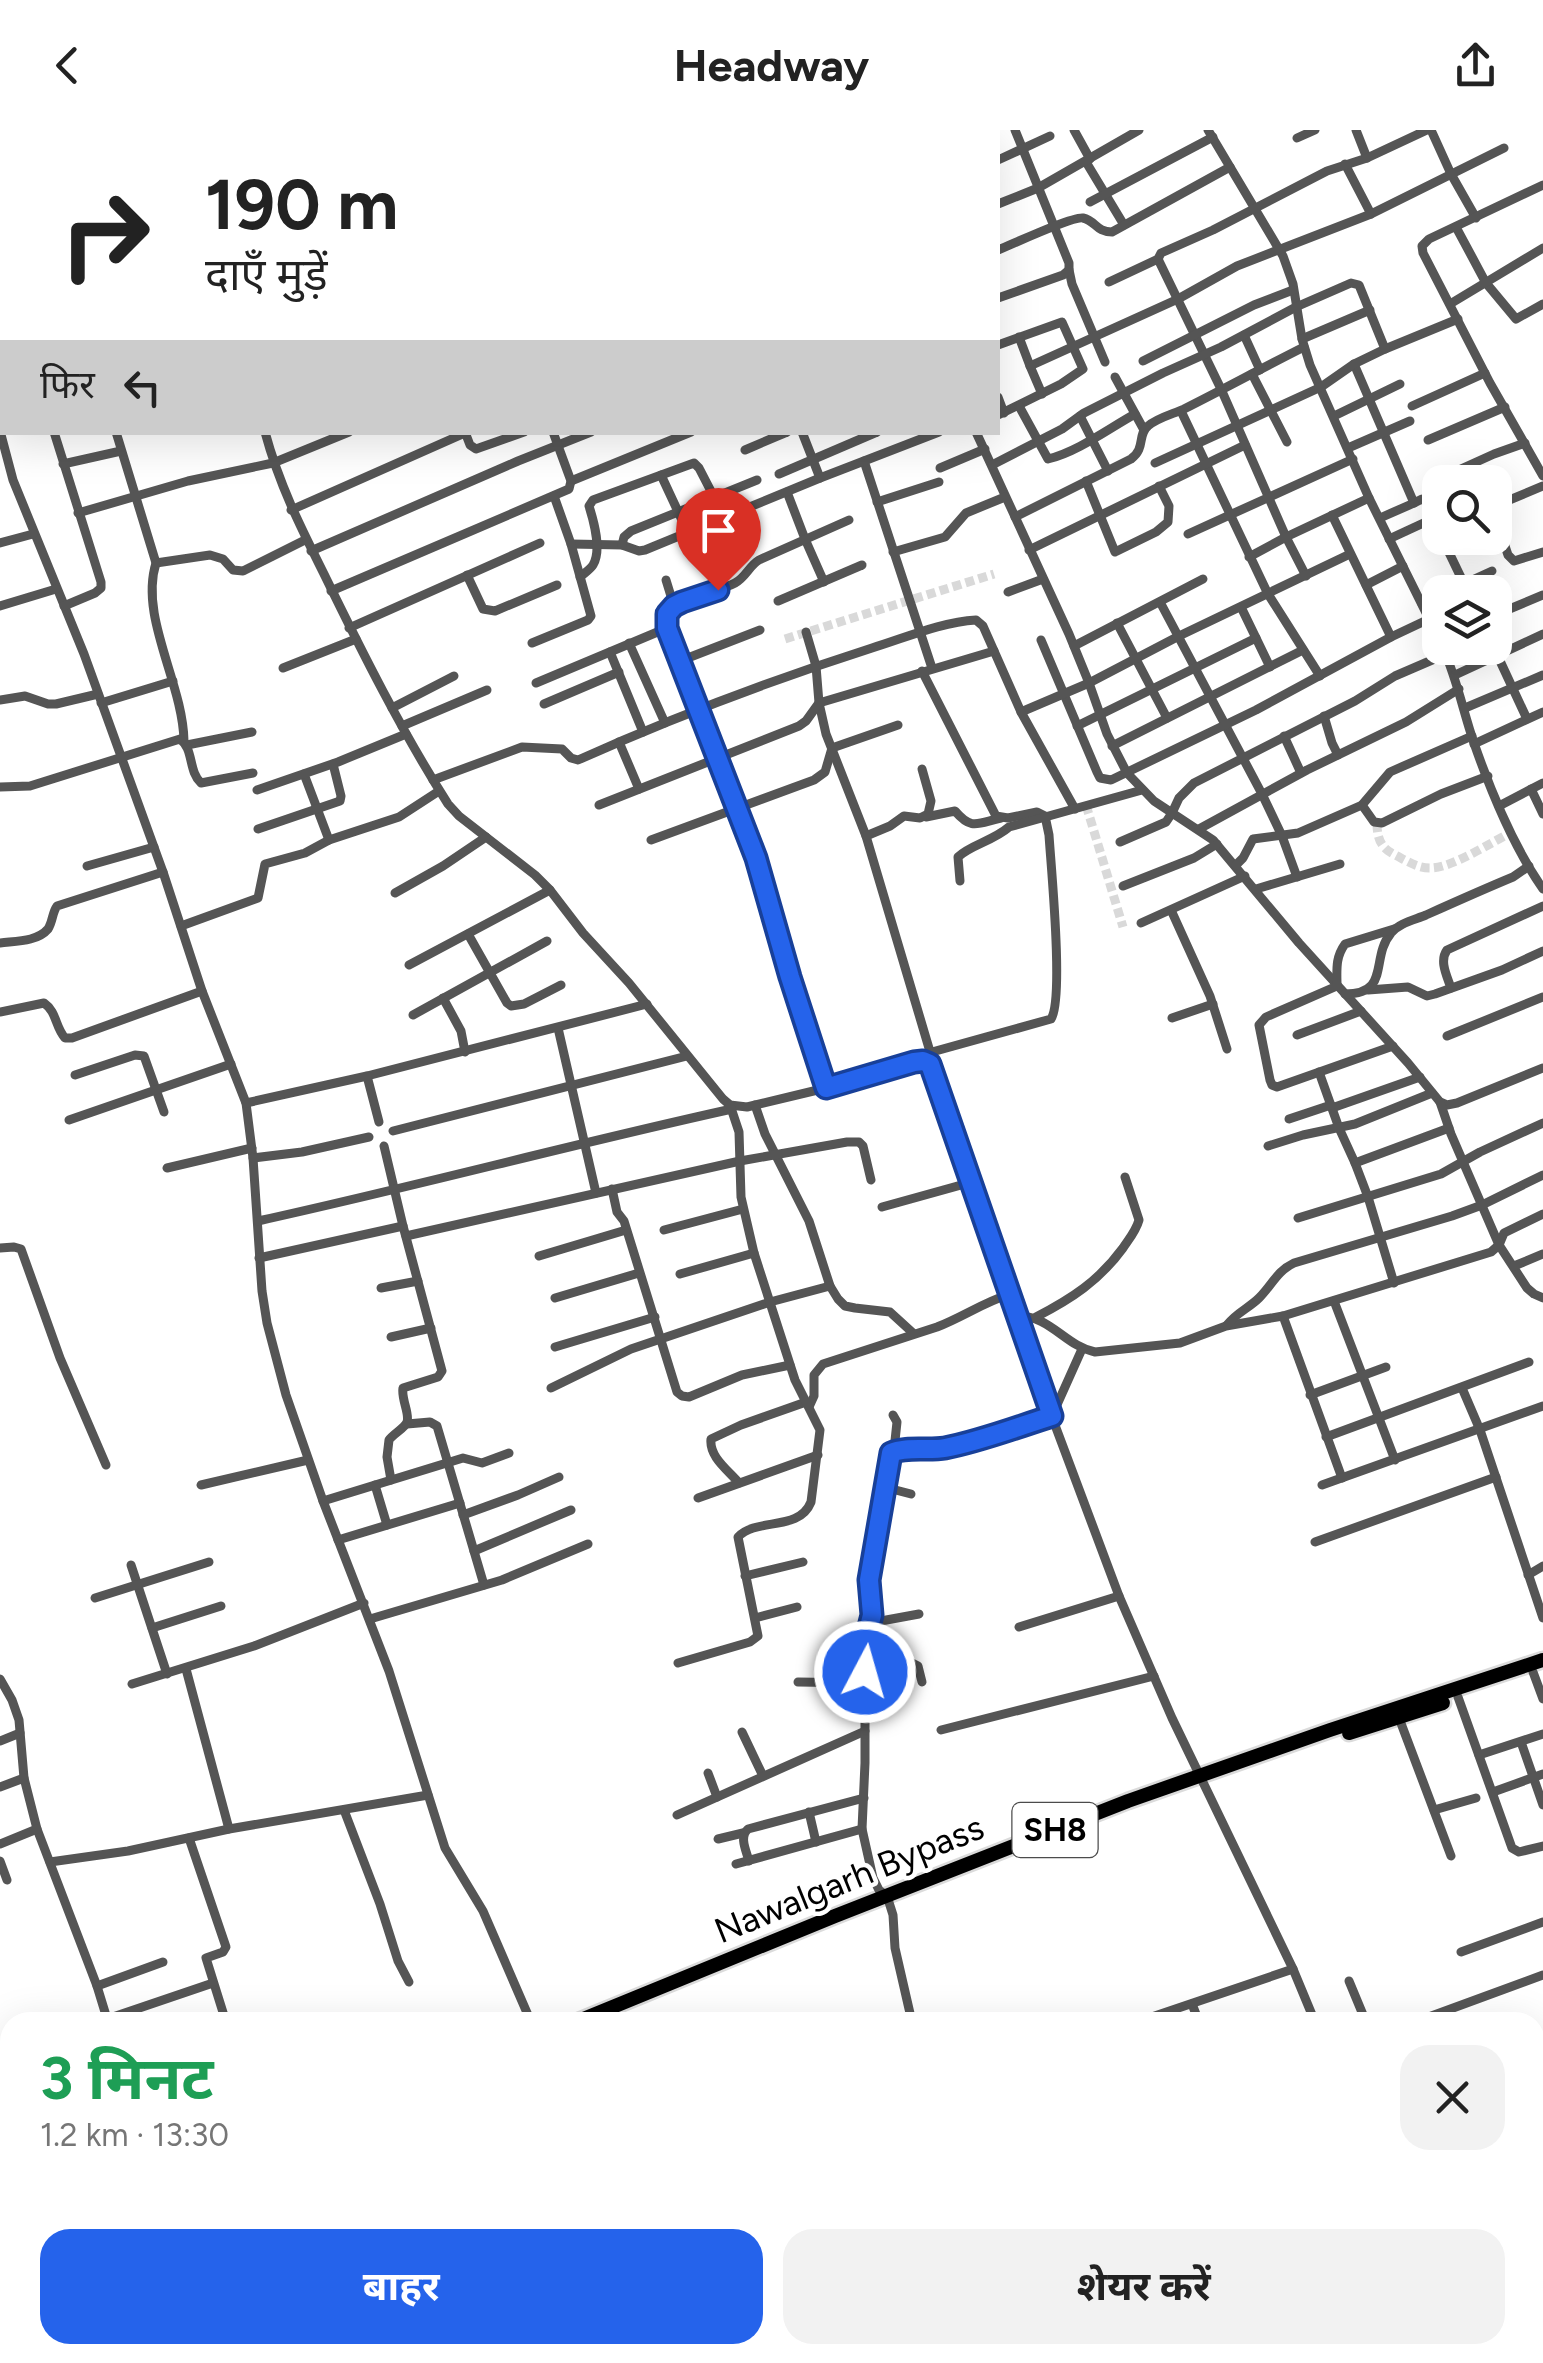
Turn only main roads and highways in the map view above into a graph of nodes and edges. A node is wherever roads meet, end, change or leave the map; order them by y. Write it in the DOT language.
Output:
graph roads {
  1 [pos="1540,1667"];
  2 [pos="1202,1780"];
  3 [pos="888,1900"];
  4 [pos="602,2012"];
  5 [pos="622,2012"];
  1 -- 2 [label="main road, Nawalgarh Bypass / SH8"];
  1 -- 2 [label="main road, Nawalgarh Bypass / SH8"];
  2 -- 3 [label="main road, Nawalgarh Bypass / SH8"];
  3 -- 4 [label="main road, Nawalgarh Bypass / SH8"];
  3 -- 5 [label="main road, Nawalgarh Bypass / SH8"];
}
